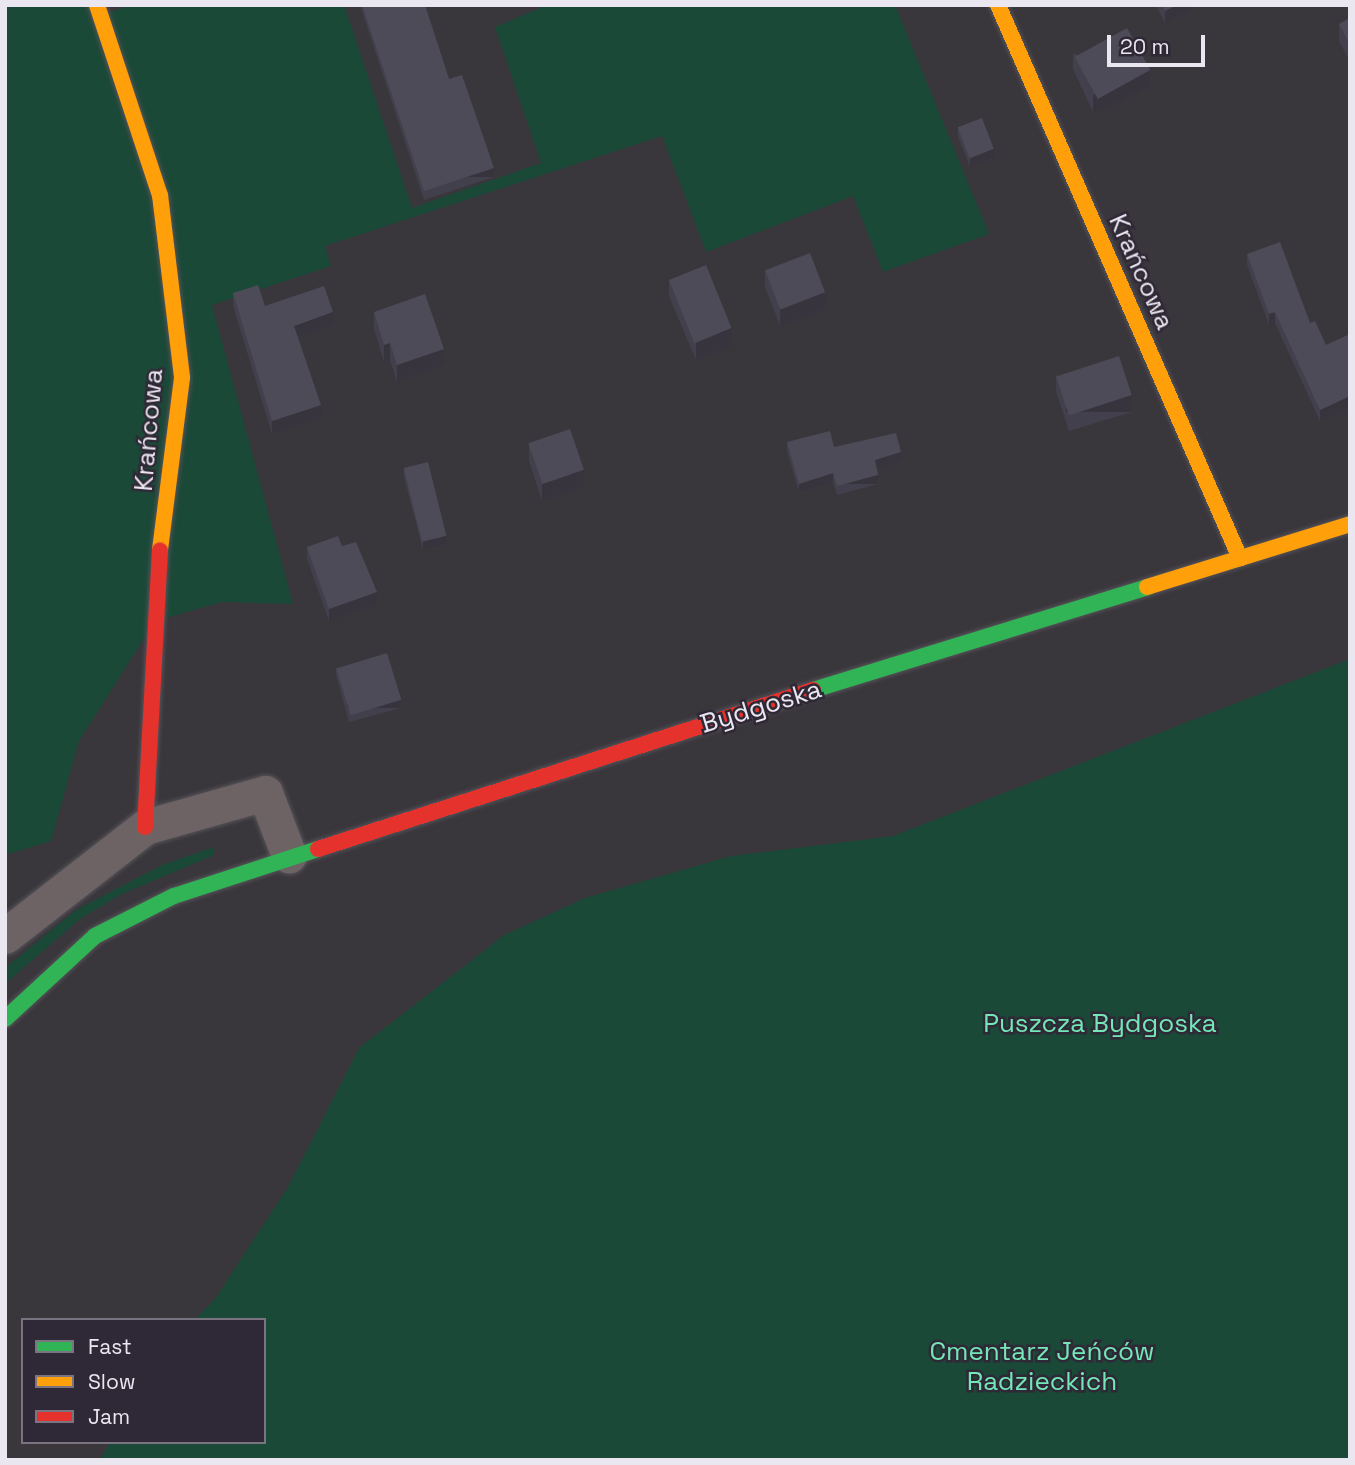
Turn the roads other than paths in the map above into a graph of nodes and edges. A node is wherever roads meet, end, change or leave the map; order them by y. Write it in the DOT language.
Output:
graph roads {
  1 [pos="97,5"];
  2 [pos="998,5"];
  3 [pos="1350,524"];
  4 [pos="1240,558"];
  5 [pos="145,827"];
  6 [pos="289,856"];
  7 [pos="5,936"];
  8 [pos="5,1018"];
  1 -- 5 [label="main road, Krańcowa"];
  2 -- 4 [label="main road, Krańcowa"];
  3 -- 4 [label="main road, Bydgoska"];
  4 -- 6 [label="main road, Bydgoska"];
  5 -- 6 [label="street"];
  5 -- 7 [label="street"];
  6 -- 8 [label="main road, Bydgoska"];
}
